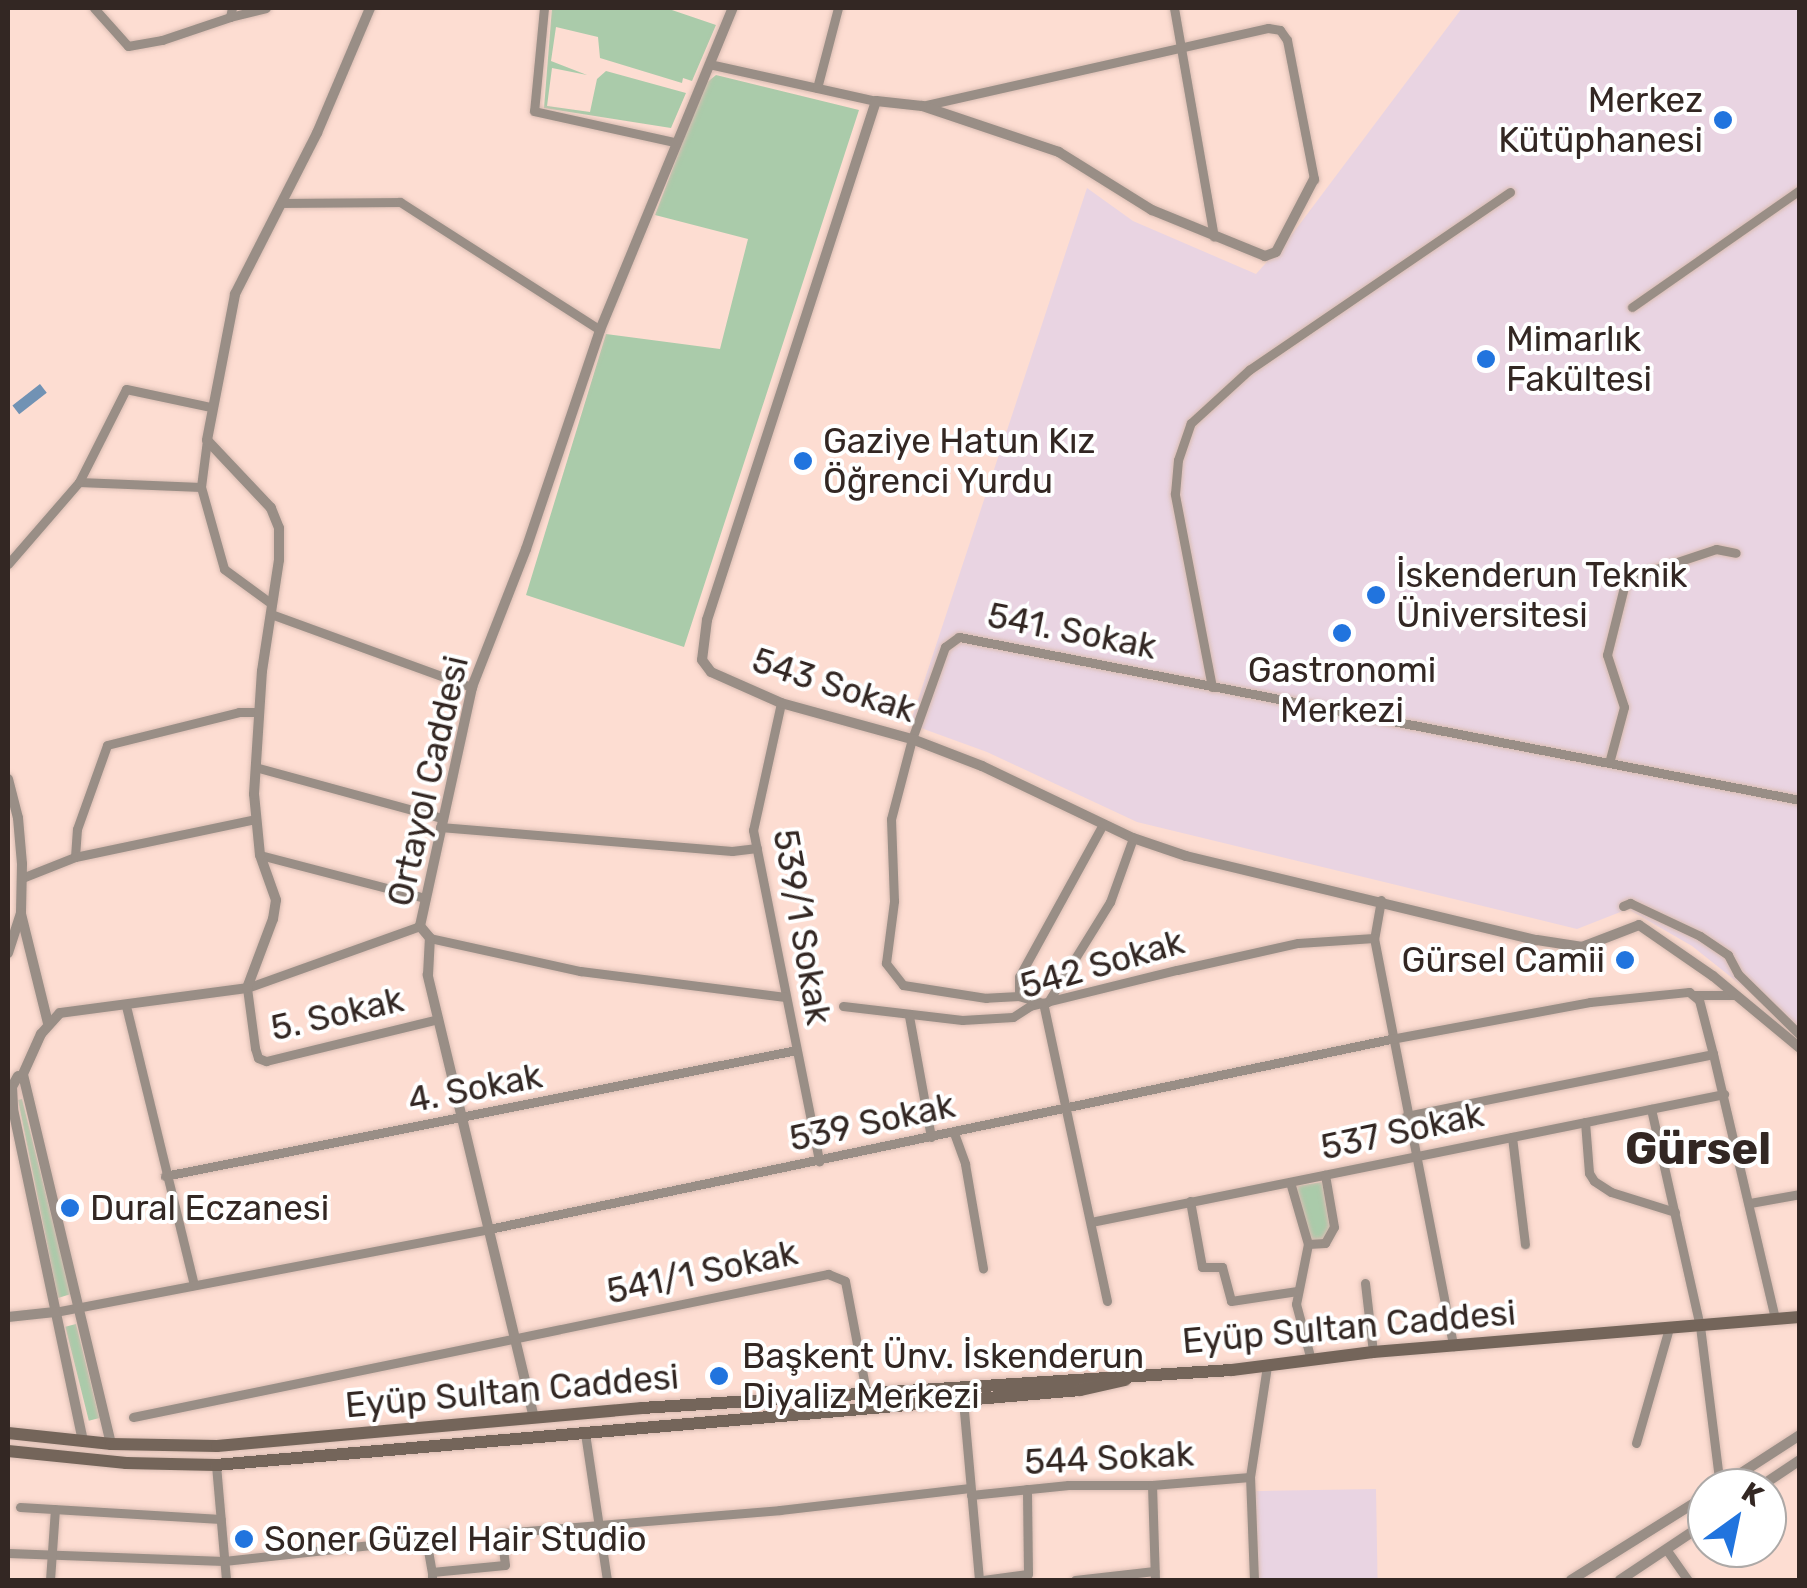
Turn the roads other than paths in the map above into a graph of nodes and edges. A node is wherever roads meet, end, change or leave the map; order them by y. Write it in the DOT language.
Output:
graph roads {
  1 [pos="94,8"];
  2 [pos="266,8"];
  3 [pos="370,8"];
  4 [pos="544,8"];
  5 [pos="733,8"];
  6 [pos="838,8"];
  7 [pos="1174,8"];
  8 [pos="231,12"];
  9 [pos="1183,47"];
  10 [pos="710,64"];
  11 [pos="817,88"];
  12 [pos="876,101"];
  13 [pos="922,106"];
  14 [pos="674,142"];
  15 [pos="1314,179"];
  16 [pos="1800,190"];
  17 [pos="1510,192"];
  18 [pos="282,204"];
  19 [pos="1214,237"];
  20 [pos="1632,307"];
  21 [pos="600,330"];
  22 [pos="211,407"];
  23 [pos="207,440"];
  24 [pos="79,482"];
  25 [pos="201,487"];
  26 [pos="1736,553"];
  27 [pos="8,564"];
  28 [pos="272,609"];
  29 [pos="472,687"];
  30 [pos="1212,688"];
  31 [pos="781,702"];
  32 [pos="258,712"];
  33 [pos="912,739"];
  34 [pos="1609,763"];
  35 [pos="255,768"];
  36 [pos="8,779"];
  37 [pos="1800,800"];
  38 [pos="10,803"];
  39 [pos="255,819"];
  40 [pos="441,822"];
  41 [pos="1103,824"];
  42 [pos="1132,838"];
  43 [pos="756,848"];
  44 [pos="260,855"];
  45 [pos="75,857"];
  46 [pos="22,878"];
  47 [pos="425,898"];
  48 [pos="1381,900"];
  49 [pos="1623,906"];
  50 [pos="21,913"];
  51 [pos="420,926"];
  52 [pos="430,938"];
  53 [pos="1374,938"];
  54 [pos="8,953"];
  55 [pos="246,988"];
  56 [pos="1735,995"];
  57 [pos="1019,996"];
  58 [pos="786,997"];
  59 [pos="1696,997"];
  60 [pos="1046,1002"];
  61 [pos="126,1006"];
  62 [pos="843,1006"];
  63 [pos="909,1016"];
  64 [pos="438,1019"];
  65 [pos="48,1024"];
  66 [pos="1800,1035"];
  67 [pos="1391,1039"];
  68 [pos="1800,1048"];
  69 [pos="796,1050"];
  70 [pos="1713,1054"];
  71 [pos="16,1074"];
  72 [pos="1724,1094"];
  73 [pos="1068,1108"];
  74 [pos="1651,1110"];
  75 [pos="1406,1116"];
  76 [pos="464,1118"];
  77 [pos="1585,1122"];
  78 [pos="954,1133"];
  79 [pos="1512,1136"];
  80 [pos="931,1137"];
  81 [pos="1416,1156"];
  82 [pos="820,1162"];
  83 [pos="1325,1175"];
  84 [pos="165,1176"];
  85 [pos="1290,1182"];
  86 [pos="1800,1194"];
  87 [pos="1190,1201"];
  88 [pos="1750,1203"];
  89 [pos="1675,1212"];
  90 [pos="1092,1222"];
  91 [pos="488,1229"];
  92 [pos="1308,1244"];
  93 [pos="1525,1244"];
  94 [pos="984,1268"];
  95 [pos="1365,1283"];
  96 [pos="194,1284"];
  97 [pos="1297,1291"];
  98 [pos="1107,1301"];
  99 [pos="81,1308"];
  100 [pos="54,1312"];
  101 [pos="8,1317"];
  102 [pos="1800,1318"];
  103 [pos="1775,1320"];
  104 [pos="1700,1326"];
  105 [pos="1669,1328"];
  106 [pos="518,1340"];
  107 [pos="1454,1346"];
  108 [pos="1373,1352"];
  109 [pos="1311,1360"];
  110 [pos="1268,1366"];
  111 [pos="1130,1376"];
  112 [pos="866,1392"];
  113 [pos="963,1400"];
  114 [pos="133,1417"];
  115 [pos="534,1418"];
  116 [pos="585,1433"];
  117 [pos="8,1434"];
  118 [pos="1800,1434"];
  119 [pos="83,1442"];
  120 [pos="111,1444"];
  121 [pos="1636,1444"];
  122 [pos="8,1451"];
  123 [pos="216,1466"];
  124 [pos="1717,1468"];
  125 [pos="1749,1468"];
  126 [pos="1250,1478"];
  127 [pos="1152,1485"];
  128 [pos="1027,1489"];
  129 [pos="971,1491"];
  130 [pos="20,1508"];
  131 [pos="1687,1508"];
  132 [pos="55,1510"];
  133 [pos="220,1519"];
  134 [pos="600,1525"];
  135 [pos="1687,1535"];
  136 [pos="1666,1549"];
  137 [pos="8,1554"];
  138 [pos="48,1556"];
  139 [pos="224,1561"];
  140 [pos="432,1576"];
  141 [pos="1155,1576"];
  142 [pos="50,1580"];
  143 [pos="226,1580"];
  144 [pos="607,1580"];
  145 [pos="981,1580"];
  146 [pos="1074,1580"];
  147 [pos="1254,1580"];
  148 [pos="1572,1580"];
  149 [pos="1620,1580"];
  150 [pos="1688,1580"];
  1 -- 8 [label="street"];
  2 -- 8 [label="street"];
  3 -- 18 [label="street"];
  4 -- 14 [label="street"];
  5 -- 10 [label="street, Ortayol Caddesi"];
  6 -- 11 [label="street"];
  7 -- 9 [label="street"];
  9 -- 13 [label="street"];
  9 -- 15 [label="street"];
  9 -- 19 [label="street"];
  10 -- 11 [label="street"];
  10 -- 14 [label="street, Ortayol Caddesi"];
  11 -- 12 [label="street"];
  12 -- 13 [label="street"];
  12 -- 31 [label="street, 543 Sokak"];
  13 -- 19 [label="street"];
  14 -- 21 [label="street, Ortayol Caddesi"];
  15 -- 19 [label="street"];
  16 -- 20 [label="street"];
  17 -- 30 [label="street"];
  18 -- 21 [label="street"];
  18 -- 22 [label="street"];
  21 -- 29 [label="street, Ortayol Caddesi"];
  22 -- 23 [label="street"];
  22 -- 24 [label="street"];
  23 -- 25 [label="street"];
  23 -- 28 [label="street"];
  24 -- 25 [label="street"];
  24 -- 27 [label="street"];
  25 -- 28 [label="street"];
  26 -- 34 [label="street"];
  28 -- 29 [label="street"];
  28 -- 32 [label="street"];
  29 -- 40 [label="street, Ortayol Caddesi"];
  30 -- 33 [label="street, 541. Sokak"];
  30 -- 34 [label="street, 541. Sokak"];
  31 -- 33 [label="street, 543 Sokak"];
  31 -- 43 [label="street, 539/1 Sokak"];
  32 -- 35 [label="street"];
  32 -- 45 [label="street"];
  33 -- 41 [label="street, 543 Sokak"];
  33 -- 57 [label="street, 541. Sokak"];
  34 -- 37 [label="street, 541. Sokak"];
  35 -- 39 [label="street"];
  35 -- 40 [label="street"];
  36 -- 38 [label="street"];
  38 -- 46 [label="street"];
  39 -- 44 [label="street"];
  39 -- 45 [label="street"];
  40 -- 43 [label="street"];
  40 -- 47 [label="street, Ortayol Caddesi"];
  41 -- 42 [label="street, 543 Sokak"];
  41 -- 57 [label="street"];
  42 -- 48 [label="street, 543 Sokak"];
  42 -- 60 [label="street"];
  43 -- 58 [label="street, 539/1 Sokak"];
  44 -- 47 [label="street"];
  44 -- 55 [label="street"];
  45 -- 46 [label="street"];
  46 -- 50 [label="street"];
  47 -- 51 [label="street, Ortayol Caddesi"];
  48 -- 53 [label="street"];
  48 -- 56 [label="street, 543 Sokak"];
  49 -- 66 [label="street"];
  50 -- 54 [label="street"];
  50 -- 65 [label="street"];
  51 -- 52 [label="street, Ortayol Caddesi"];
  51 -- 55 [label="street"];
  52 -- 58 [label="street"];
  52 -- 64 [label="street, Ortayol Caddesi"];
  53 -- 60 [label="street, 542 Sokak"];
  53 -- 67 [label="street"];
  55 -- 61 [label="street"];
  55 -- 64 [label="street, 5. Sokak"];
  56 -- 59 [label="street, 539 Sokak"];
  56 -- 68 [label="street, 543 Sokak"];
  57 -- 60 [label="street, 541. Sokak"];
  58 -- 69 [label="street, 539/1 Sokak"];
  59 -- 67 [label="street, 539 Sokak"];
  59 -- 70 [label="street"];
  60 -- 63 [label="street, 542 Sokak"];
  60 -- 73 [label="street"];
  61 -- 65 [label="street"];
  61 -- 84 [label="street"];
  62 -- 63 [label="street, 542 Sokak"];
  63 -- 80 [label="street"];
  64 -- 76 [label="street, Ortayol Caddesi"];
  65 -- 71 [label="street"];
  67 -- 73 [label="street, 539 Sokak"];
  67 -- 75 [label="street"];
  69 -- 76 [label="street, 4. Sokak"];
  69 -- 82 [label="street, 539/1 Sokak"];
  70 -- 72 [label="street"];
  70 -- 75 [label="street"];
  71 -- 99 [label="street"];
  71 -- 100 [label="street"];
  72 -- 74 [label="street, 537 Sokak"];
  72 -- 88 [label="street"];
  73 -- 78 [label="street, 539 Sokak"];
  73 -- 90 [label="street"];
  74 -- 77 [label="street, 537 Sokak"];
  74 -- 89 [label="street"];
  75 -- 81 [label="street"];
  76 -- 84 [label="street, 4. Sokak"];
  76 -- 91 [label="street, Ortayol Caddesi"];
  77 -- 79 [label="street, 537 Sokak"];
  77 -- 89 [label="street"];
  78 -- 80 [label="street, 539 Sokak"];
  78 -- 94 [label="street"];
  79 -- 81 [label="street, 537 Sokak"];
  79 -- 93 [label="street"];
  80 -- 82 [label="street, 539 Sokak"];
  81 -- 83 [label="street, 537 Sokak"];
  81 -- 107 [label="street"];
  82 -- 91 [label="street, 539 Sokak"];
  83 -- 85 [label="street, 537 Sokak"];
  83 -- 92 [label="street"];
  84 -- 96 [label="street"];
  85 -- 87 [label="street, 537 Sokak"];
  85 -- 92 [label="street"];
  86 -- 88 [label="street"];
  87 -- 90 [label="street, 537 Sokak"];
  87 -- 97 [label="street"];
  88 -- 103 [label="street"];
  89 -- 104 [label="street"];
  90 -- 98 [label="street"];
  91 -- 96 [label="street, 539 Sokak"];
  91 -- 106 [label="street, Ortayol Caddesi"];
  92 -- 97 [label="street"];
  95 -- 108 [label="street"];
  96 -- 99 [label="street, 539 Sokak"];
  97 -- 109 [label="street"];
  99 -- 100 [label="street, 539 Sokak"];
  99 -- 120 [label="street"];
  100 -- 101 [label="street"];
  100 -- 119 [label="street"];
  102 -- 103 [label="main road, Eyüp Sultan Caddesi"];
  103 -- 104 [label="main road, Eyüp Sultan Caddesi"];
  104 -- 105 [label="main road, Eyüp Sultan Caddesi"];
  104 -- 124 [label="street"];
  105 -- 107 [label="main road, Eyüp Sultan Caddesi"];
  105 -- 121 [label="street"];
  106 -- 112 [label="street, 541/1 Sokak"];
  106 -- 114 [label="street"];
  106 -- 115 [label="street, Ortayol Caddesi"];
  107 -- 108 [label="main road, Eyüp Sultan Caddesi"];
  108 -- 109 [label="main road, Eyüp Sultan Caddesi"];
  109 -- 110 [label="main road, Eyüp Sultan Caddesi"];
  110 -- 111 [label="main road, Eyüp Sultan Caddesi"];
  110 -- 126 [label="street"];
  111 -- 112 [label="main road, Eyüp Sultan Caddesi"];
  111 -- 113 [label="main road"];
  112 -- 115 [label="main road, Eyüp Sultan Caddesi"];
  113 -- 116 [label="main road"];
  113 -- 129 [label="street"];
  115 -- 120 [label="main road, Eyüp Sultan Caddesi"];
  116 -- 123 [label="main road"];
  116 -- 134 [label="street"];
  117 -- 119 [label="main road, Eyüp Sultan Caddesi"];
  118 -- 125 [label="street"];
  119 -- 120 [label="main road, Eyüp Sultan Caddesi"];
  122 -- 123 [label="main road"];
  123 -- 133 [label="street"];
  126 -- 127 [label="street, 544 Sokak"];
  126 -- 147 [label="street"];
  127 -- 128 [label="street, 544 Sokak"];
  127 -- 141 [label="street"];
  128 -- 129 [label="street, 544 Sokak"];
  128 -- 145 [label="street"];
  129 -- 134 [label="street, 544 Sokak"];
  129 -- 145 [label="street"];
  130 -- 132 [label="street"];
  131 -- 148 [label="street"];
  132 -- 133 [label="street"];
  132 -- 138 [label="street"];
  133 -- 139 [label="street"];
  134 -- 140 [label="street, 544 Sokak"];
  134 -- 144 [label="street"];
  135 -- 136 [label="street"];
  136 -- 149 [label="street"];
  136 -- 150 [label="street"];
  137 -- 138 [label="street"];
  138 -- 139 [label="street"];
  138 -- 142 [label="street"];
  139 -- 140 [label="street"];
  139 -- 143 [label="street"];
  141 -- 146 [label="street"];
}
